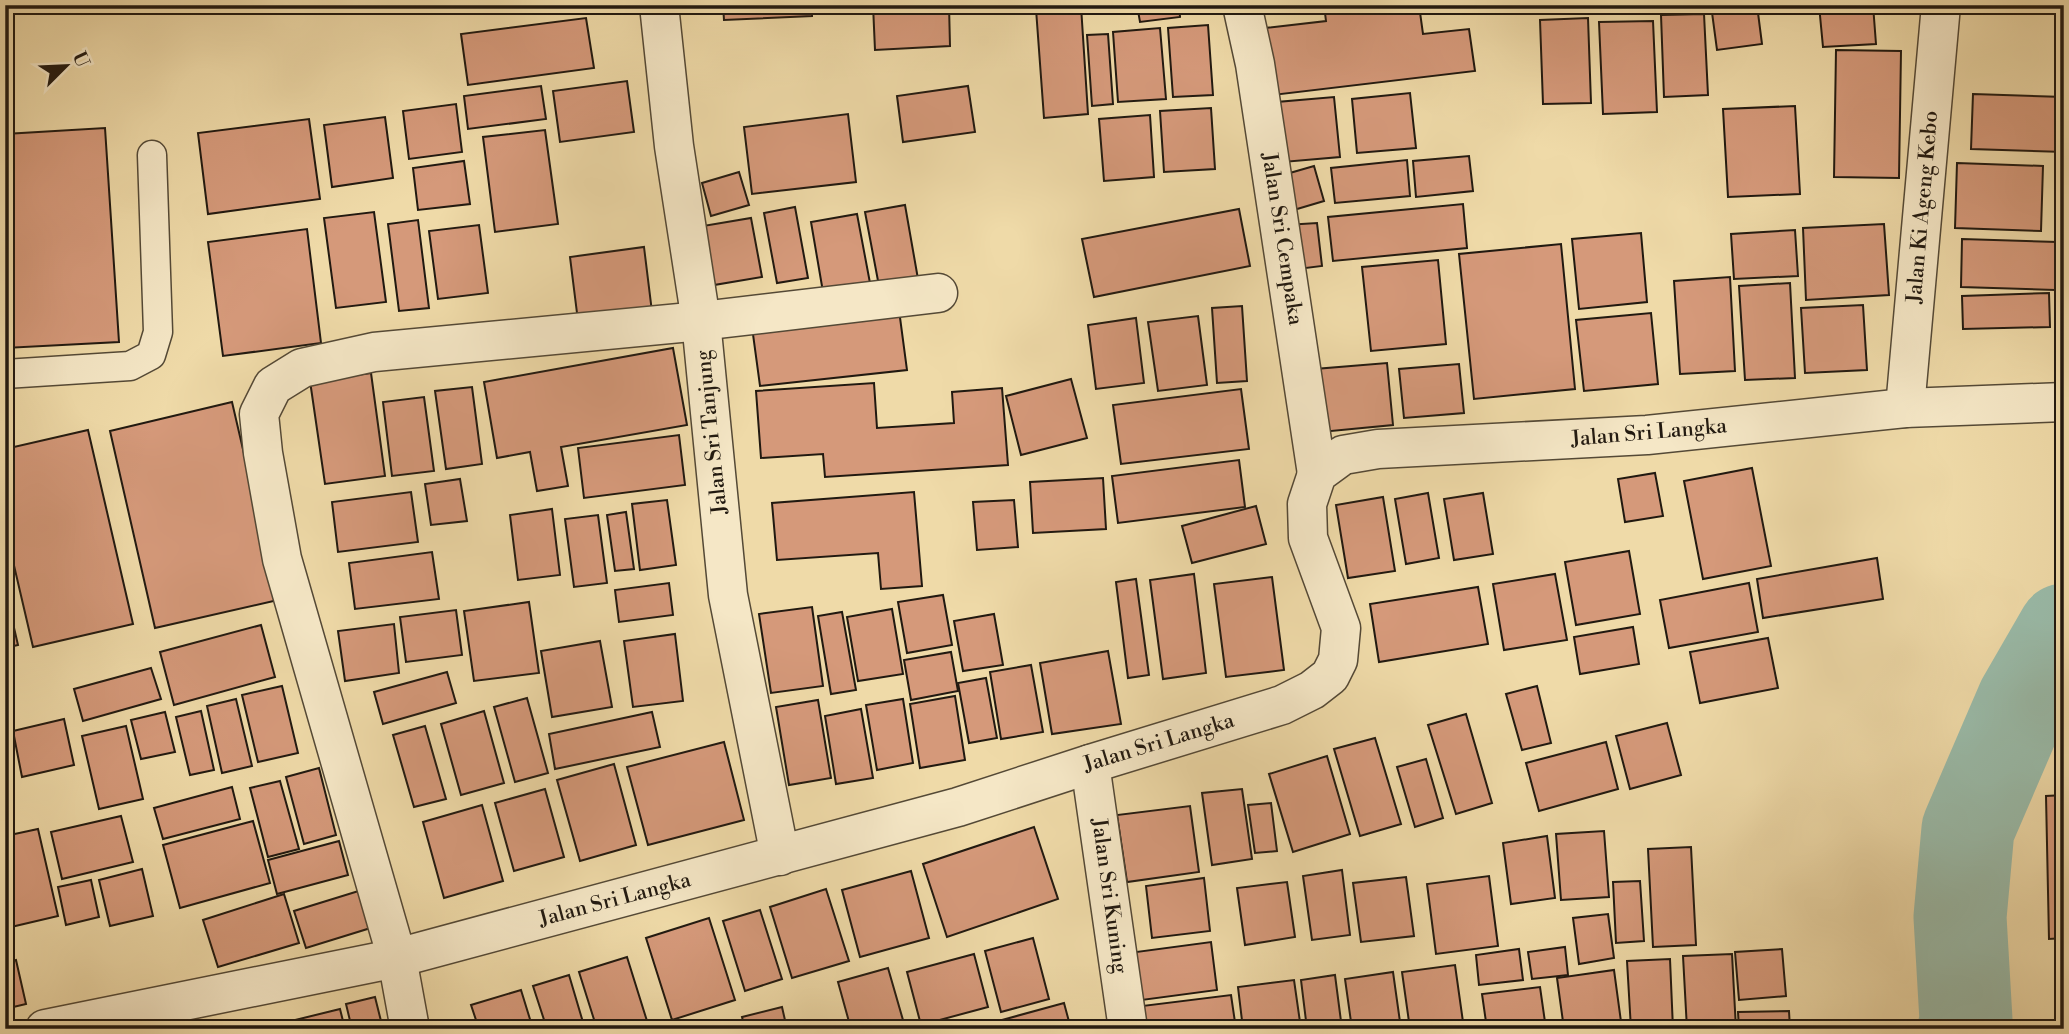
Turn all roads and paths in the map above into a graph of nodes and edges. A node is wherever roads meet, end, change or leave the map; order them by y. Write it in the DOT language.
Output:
graph roads {
  1 [pos="659,5"];
  2 [pos="1242,5"];
  3 [pos="1941,5"];
  4 [pos="152,155"];
  5 [pos="938,293"];
  6 [pos="701,321"];
  7 [pos="5,374"];
  8 [pos="2051,403"];
  9 [pos="1905,408"];
  10 [pos="1317,474"];
  11 [pos="1090,764"];
  12 [pos="780,856"];
  13 [pos="397,958"];
  14 [pos="45,1029"];
  15 [pos="410,1029"];
  16 [pos="1128,1029"];
  1 -- 6 [label="street, Jalan Sri Tanjung"];
  2 -- 10 [label="street, Jalan Sri Cempaka"];
  3 -- 9 [label="street, Jalan Ki Ageng Kebo"];
  4 -- 7 [label="lane"];
  5 -- 6 [label="street"];
  6 -- 12 [label="street, Jalan Sri Tanjung"];
  6 -- 13 [label="street"];
  8 -- 9 [label="street, Jalan Sri Langka"];
  9 -- 10 [label="street, Jalan Sri Langka"];
  10 -- 11 [label="street, Jalan Sri Langka"];
  11 -- 12 [label="street, Jalan Sri Langka"];
  11 -- 16 [label="street, Jalan Sri Kuning"];
  12 -- 13 [label="street, Jalan Sri Langka"];
  13 -- 14 [label="street, Jalan Sri Langka"];
  13 -- 15 [label="street"];
}
